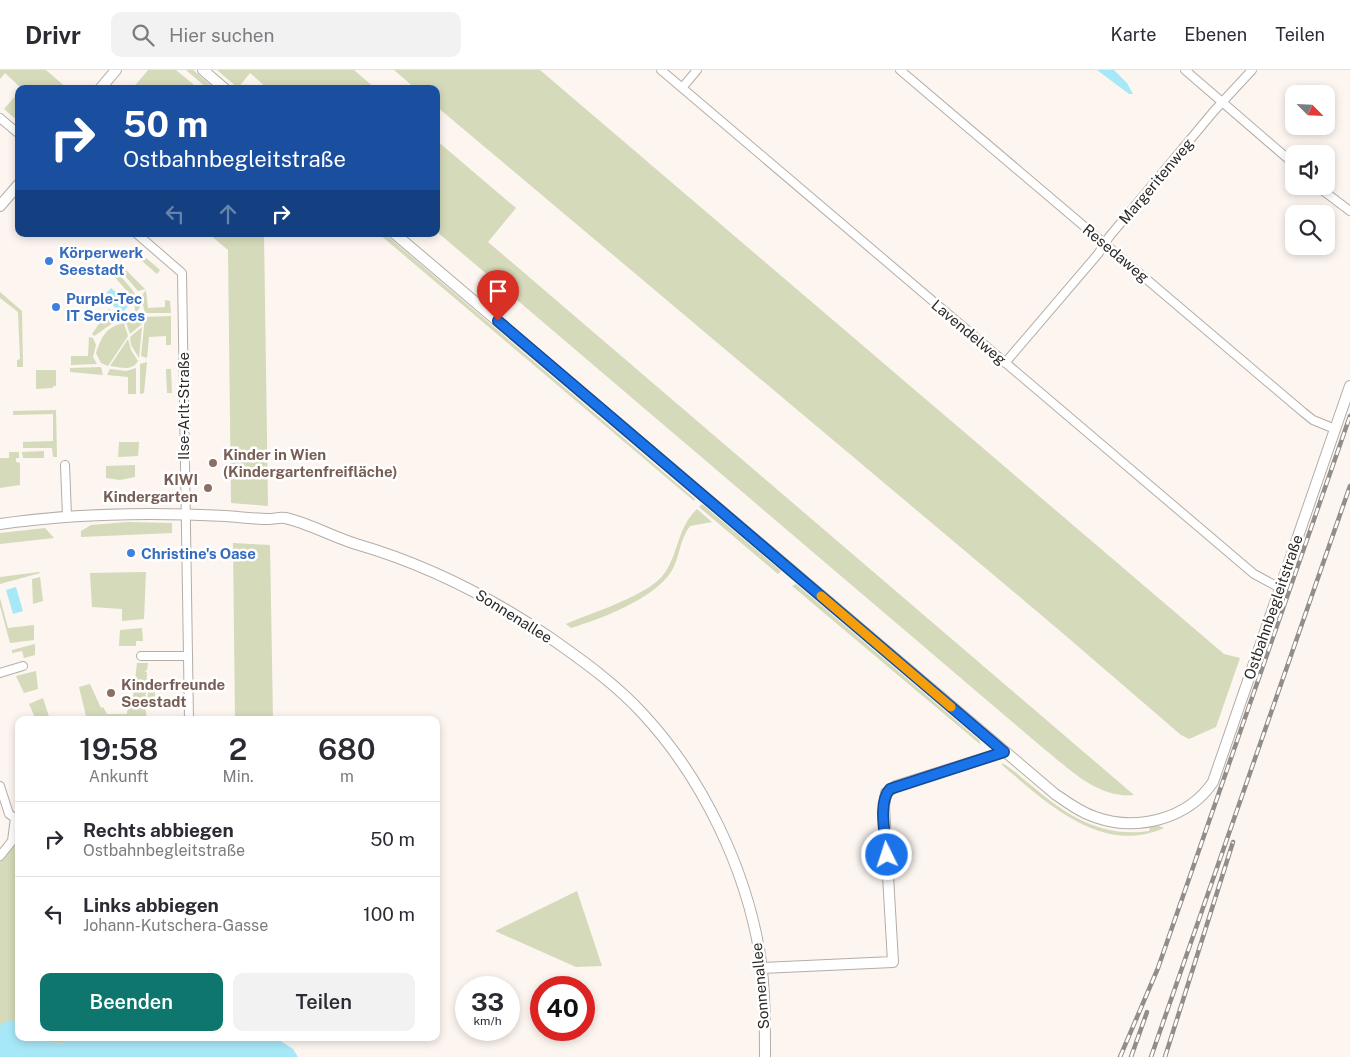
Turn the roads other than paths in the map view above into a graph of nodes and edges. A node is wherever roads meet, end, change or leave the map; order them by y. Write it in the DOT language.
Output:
graph roads {
  1 [pos="116,70"];
  2 [pos="202,70"];
  3 [pos="661,70"];
  4 [pos="697,70"];
  5 [pos="900,70"];
  6 [pos="1185,70"];
  7 [pos="1252,70"];
  8 [pos="103,85"];
  9 [pos="219,85"];
  10 [pos="682,88"];
  11 [pos="1224,103"];
  12 [pos="0,118"];
  13 [pos="15,131"];
  14 [pos="1285,156"];
  15 [pos="15,189"];
  16 [pos="1329,195"];
  17 [pos="0,206"];
  18 [pos="1350,211"];
  19 [pos="140,237"];
  20 [pos="399,237"];
  21 [pos="1105,244"];
  22 [pos="1005,363"];
  23 [pos="1350,386"];
  24 [pos="1335,428"];
  25 [pos="66,465"];
  26 [pos="184,514"];
  27 [pos="67,516"];
  28 [pos="0,524"];
  29 [pos="1280,588"];
  30 [pos="141,656"];
  31 [pos="188,656"];
  32 [pos="23,666"];
  33 [pos="0,673"];
  34 [pos="189,716"];
  35 [pos="1004,752"];
  36 [pos="0,786"];
  37 [pos="15,817"];
  38 [pos="15,827"];
  39 [pos="0,856"];
  40 [pos="762,968"];
  41 [pos="765,1057"];
  1 -- 8 [label="street"];
  2 -- 9 [label="street"];
  3 -- 10 [label="street, Lavendelweg"];
  4 -- 10 [label="street"];
  5 -- 21 [label="street, Resedaweg"];
  6 -- 11 [label="street"];
  7 -- 11 [label="street, Margeritenweg"];
  10 -- 22 [label="street, Lavendelweg"];
  11 -- 14 [label="street"];
  11 -- 21 [label="street, Margeritenweg"];
  12 -- 13 [label="street"];
  15 -- 17 [label="street"];
  16 -- 18 [label="street"];
  19 -- 26 [label="street, Ilse-Arlt-Straße"];
  20 -- 35 [label="street, Ostbahnbegleitstraße"];
  21 -- 22 [label="street, Margeritenweg"];
  21 -- 24 [label="street, Resedaweg"];
  22 -- 29 [label="street, Lavendelweg"];
  23 -- 24 [label="street, Ostbahnbegleitstraße"];
  24 -- 29 [label="street, Ostbahnbegleitstraße"];
  25 -- 27 [label="street"];
  26 -- 27 [label="street, Sonnenallee"];
  26 -- 31 [label="street, Ilse-Arlt-Straße"];
  26 -- 40 [label="street, Sonnenallee"];
  27 -- 28 [label="street, Sonnenallee"];
  29 -- 35 [label="street, Ostbahnbegleitstraße"];
  30 -- 31 [label="street"];
  31 -- 34 [label="street, Ilse-Arlt-Straße"];
  32 -- 33 [label="street"];
  35 -- 40 [label="street"];
  36 -- 37 [label="street"];
  38 -- 39 [label="street"];
  40 -- 41 [label="street, Sonnenallee"];
}
